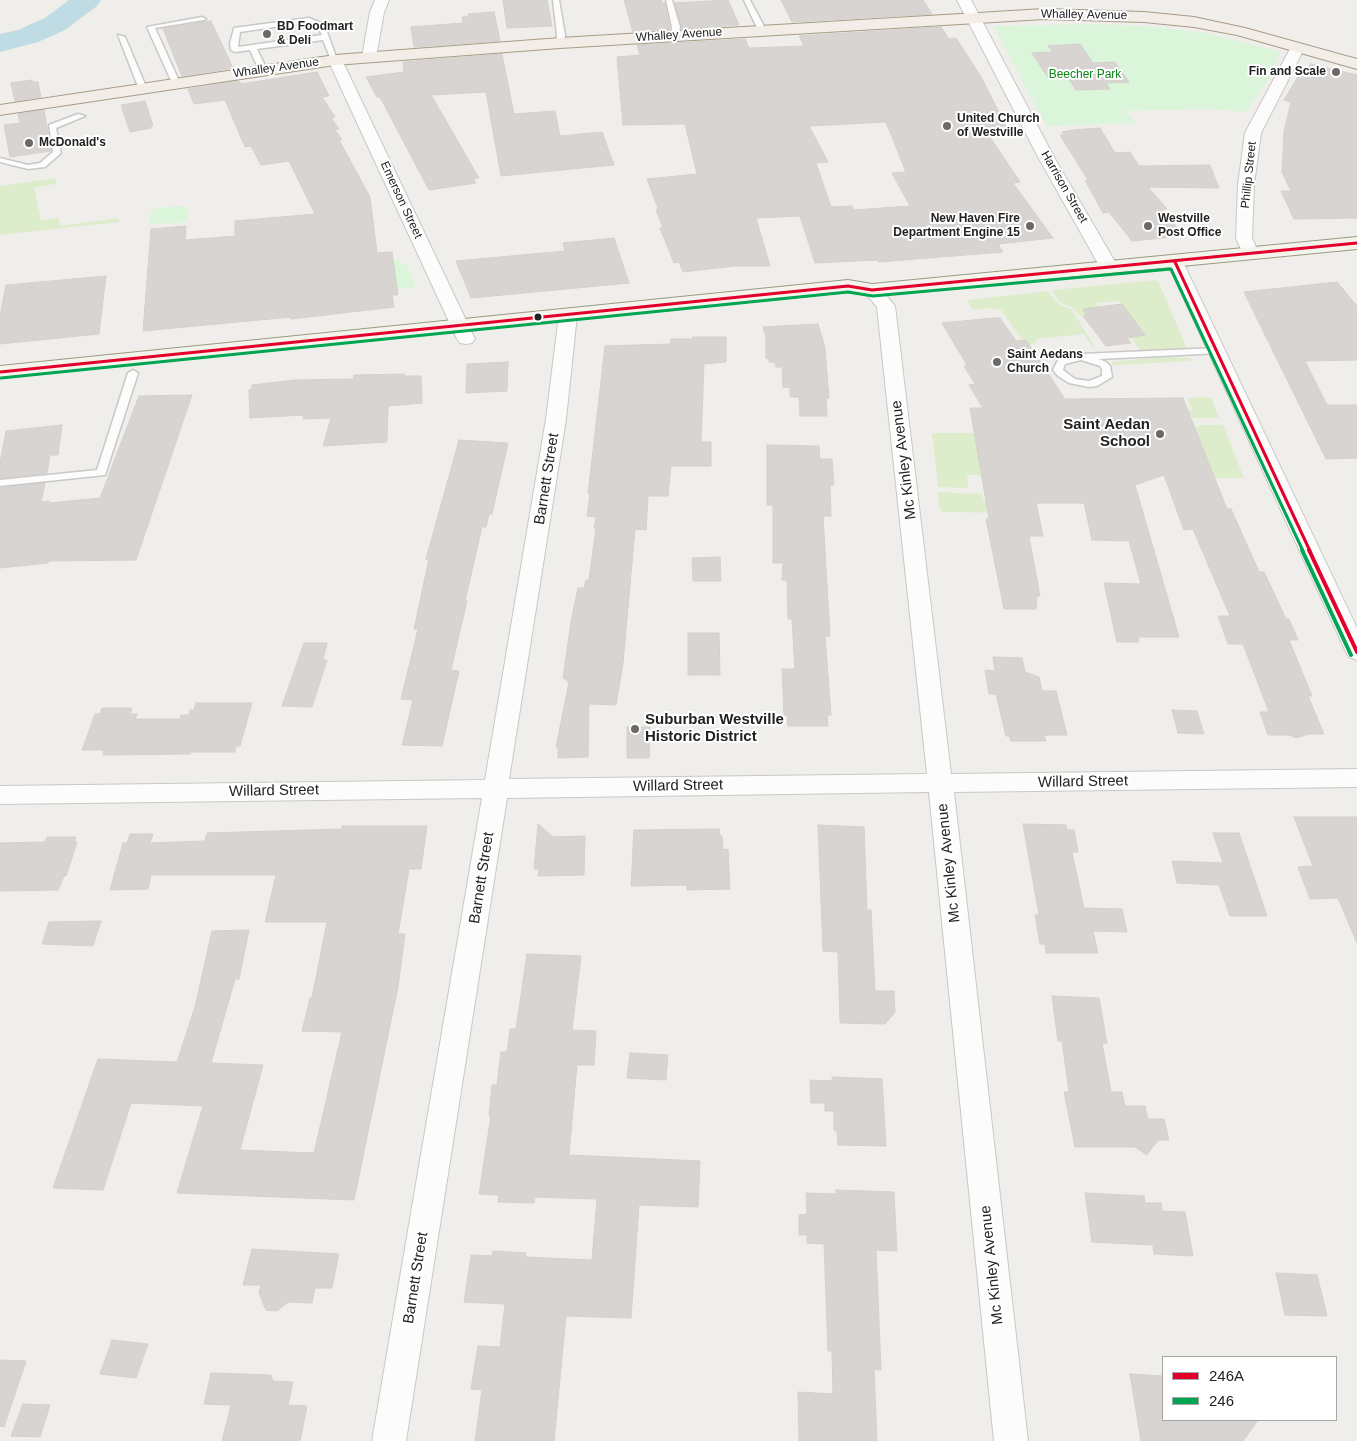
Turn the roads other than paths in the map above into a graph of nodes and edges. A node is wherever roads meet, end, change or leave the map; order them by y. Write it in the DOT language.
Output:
graph roads {
  1 [pos="382,0"];
  2 [pos="556,0"];
  3 [pos="669,0"];
  4 [pos="747,0"];
  5 [pos="964,0"];
  6 [pos="973,17"];
  7 [pos="202,19"];
  8 [pos="762,30"];
  9 [pos="675,36"];
  10 [pos="120,37"];
  11 [pos="326,38"];
  12 [pos="560,43"];
  13 [pos="1298,47"];
  14 [pos="252,48"];
  15 [pos="369,57"];
  16 [pos="335,60"];
  17 [pos="1357,64"];
  18 [pos="263,70"];
  19 [pos="176,83"];
  20 [pos="143,89"];
  21 [pos="0,110"];
  22 [pos="81,116"];
  23 [pos="0,160"];
  24 [pos="1357,243"];
  25 [pos="1251,254"];
  26 [pos="1175,262"];
  27 [pos="1109,267"];
  28 [pos="872,290"];
  29 [pos="568,322"];
  30 [pos="464,333"];
  31 [pos="1217,351"];
  32 [pos="1089,358"];
  33 [pos="187,360"];
  34 [pos="0,372"];
  35 [pos="133,373"];
  36 [pos="0,387"];
  37 [pos="0,483"];
  38 [pos="1357,652"];
  39 [pos="1357,778"];
  40 [pos="940,783"];
  41 [pos="497,788"];
  42 [pos="0,795"];
  43 [pos="388,1441"];
  44 [pos="1011,1441"];
  1 -- 15 [label="street"];
  2 -- 12 [label="lane"];
  3 -- 9 [label="lane"];
  4 -- 8 [label="lane"];
  5 -- 6 [label="street, Harrison Street"];
  6 -- 8 [label="main road, Whalley Avenue"];
  6 -- 13 [label="main road, Whalley Avenue"];
  6 -- 27 [label="street, Harrison Street"];
  7 -- 19 [label="lane"];
  8 -- 9 [label="main road, Whalley Avenue"];
  9 -- 12 [label="main road, Whalley Avenue"];
  10 -- 20 [label="lane"];
  11 -- 14 [label="lane"];
  11 -- 14 [label="lane"];
  11 -- 16 [label="lane"];
  12 -- 15 [label="main road, Whalley Avenue"];
  13 -- 17 [label="main road, Whalley Avenue"];
  13 -- 25 [label="street, Phillip Street"];
  14 -- 18 [label="lane"];
  15 -- 16 [label="main road, Whalley Avenue"];
  16 -- 18 [label="main road, Whalley Avenue"];
  16 -- 30 [label="street, Emerson Street"];
  18 -- 19 [label="main road, Whalley Avenue"];
  19 -- 20 [label="main road, Whalley Avenue"];
  20 -- 21 [label="main road, Whalley Avenue"];
  22 -- 23 [label="lane"];
  24 -- 25 [label="main road"];
  25 -- 26 [label="main road"];
  26 -- 27 [label="main road"];
  26 -- 31 [label="street"];
  27 -- 28 [label="main road"];
  28 -- 29 [label="main road"];
  28 -- 40 [label="street, Mc Kinley Avenue"];
  29 -- 30 [label="main road"];
  29 -- 41 [label="street, Barnett Street"];
  30 -- 33 [label="main road"];
  31 -- 32 [label="lane"];
  31 -- 38 [label="street"];
  32 -- 32 [label="lane"];
  33 -- 34 [label="main road"];
  33 -- 35 [label="main road"];
  35 -- 36 [label="main road"];
  35 -- 37 [label="lane"];
  39 -- 40 [label="street, Willard Street"];
  40 -- 41 [label="street, Willard Street"];
  40 -- 44 [label="street, Mc Kinley Avenue"];
  41 -- 42 [label="street, Willard Street"];
  41 -- 43 [label="street, Barnett Street"];
}
